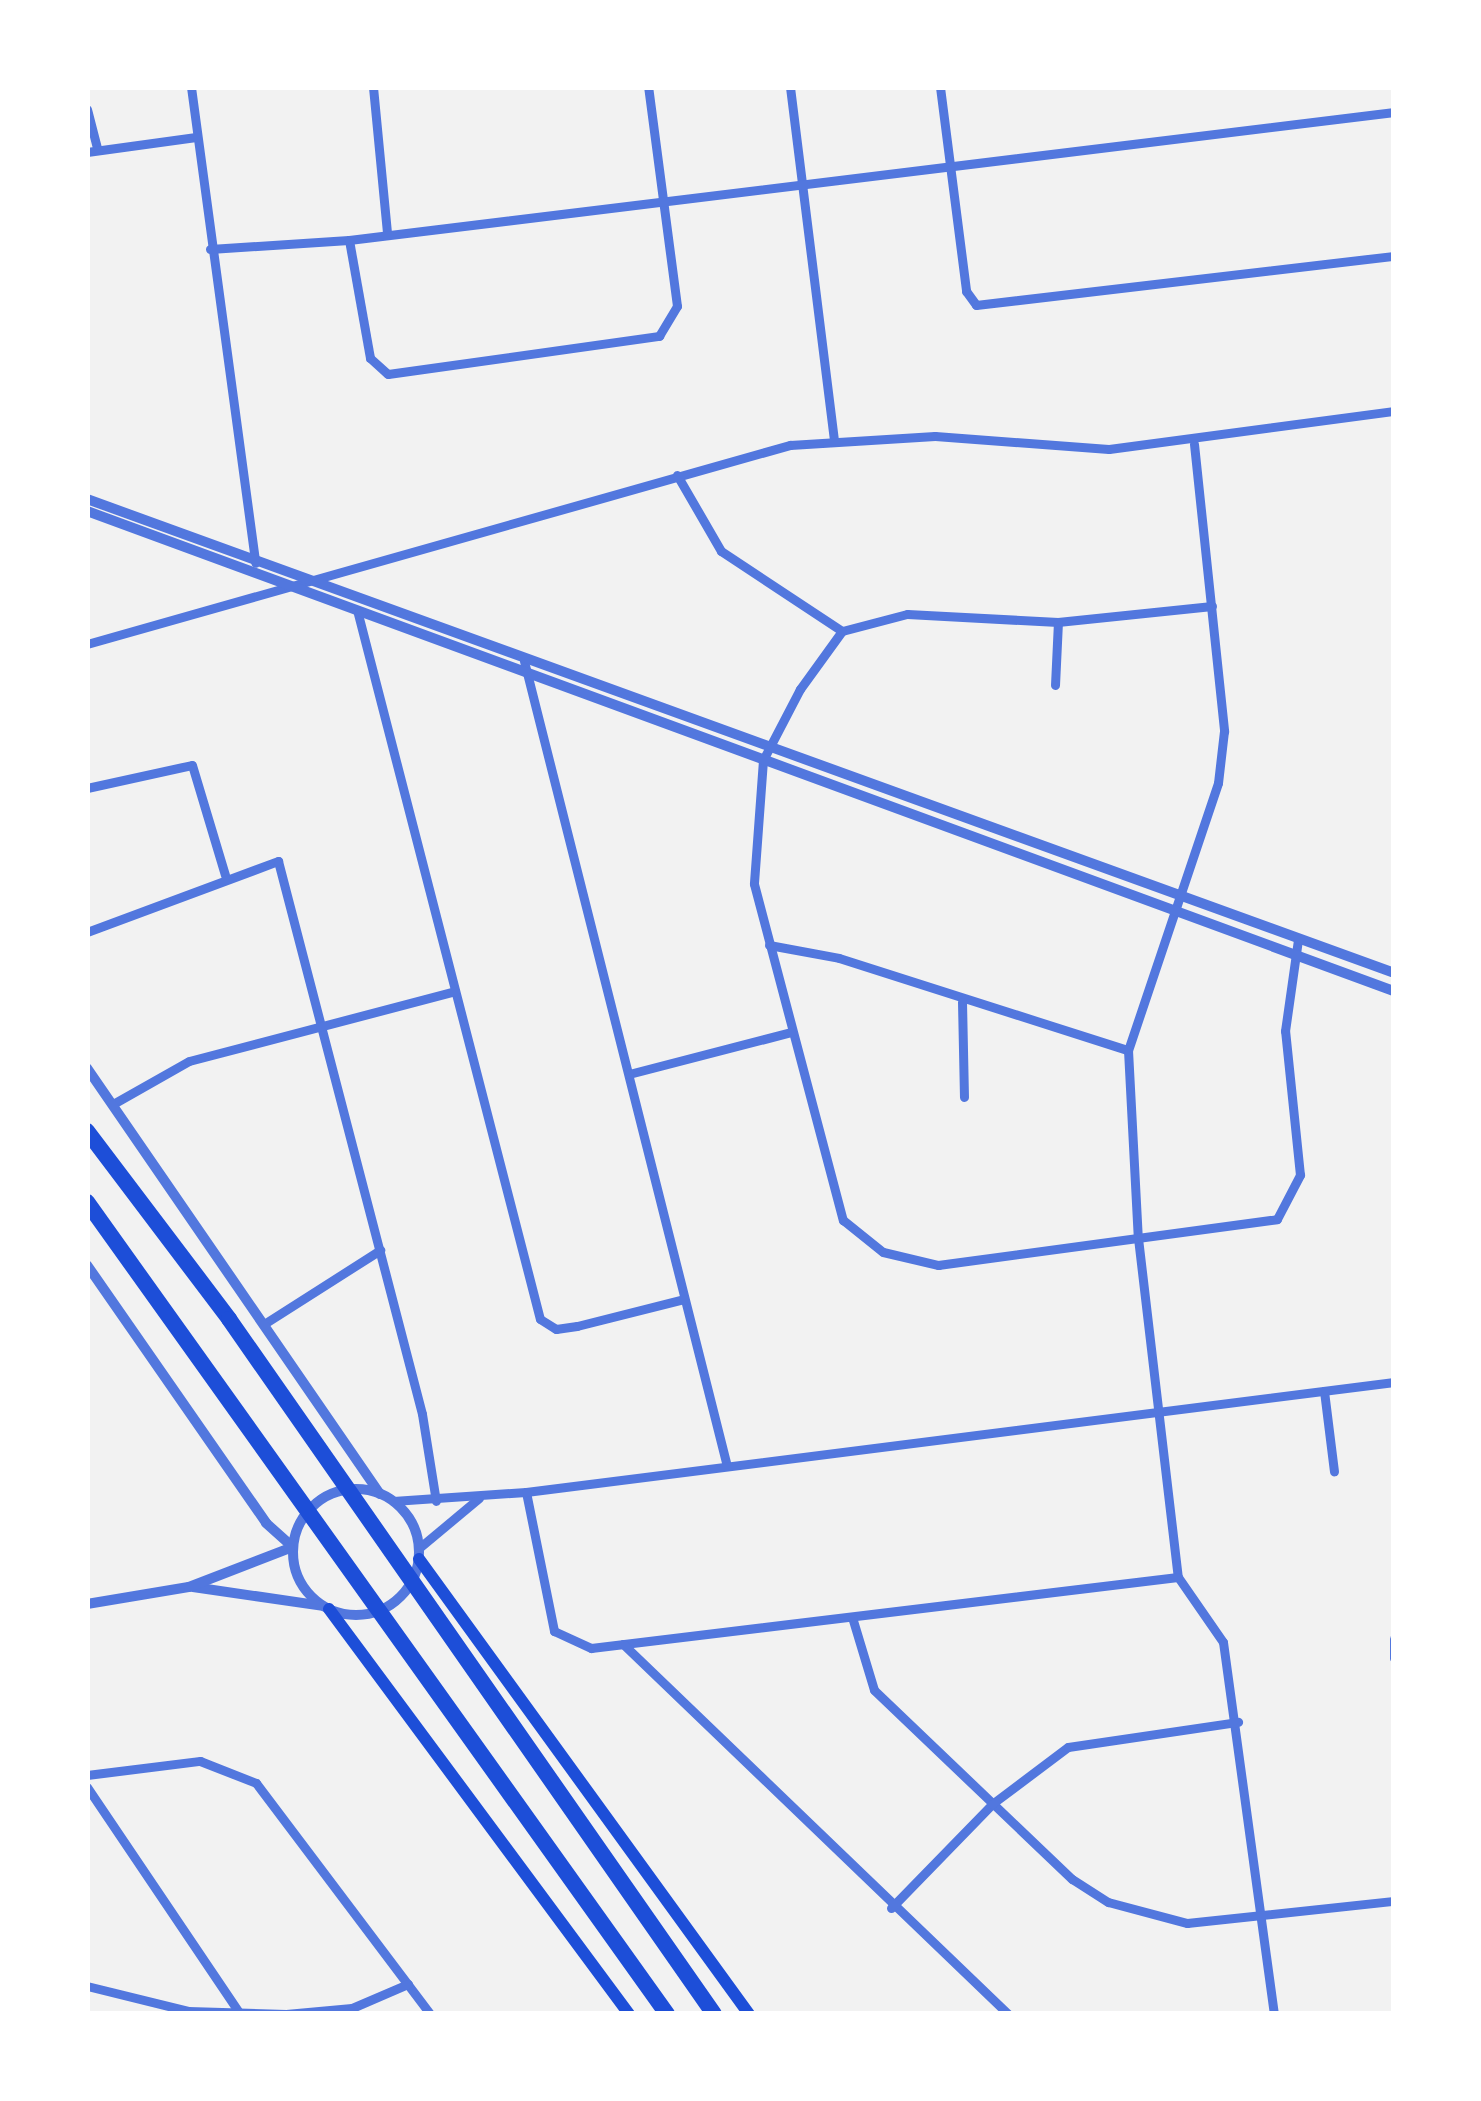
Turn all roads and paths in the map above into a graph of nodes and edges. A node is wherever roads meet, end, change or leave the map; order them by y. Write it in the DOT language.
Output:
graph roads {
  1 [pos="191,87"];
  2 [pos="373,87"];
  3 [pos="648,87"];
  4 [pos="790,87"];
  5 [pos="940,87"];
  6 [pos="87,109"];
  7 [pos="1394,112"];
  8 [pos="196,137"];
  9 [pos="92,150"];
  10 [pos="950,163"];
  11 [pos="802,180"];
  12 [pos="665,196"];
  13 [pos="387,232"];
  14 [pos="350,240"];
  15 [pos="210,249"];
  16 [pos="1394,256"];
  17 [pos="1394,411"];
  18 [pos="834,438"];
  19 [pos="1194,444"];
  20 [pos="677,475"];
  21 [pos="87,499"];
  22 [pos="87,512"];
  23 [pos="256,567"];
  24 [pos="306,581"];
  25 [pos="290,585"];
  26 [pos="356,606"];
  27 [pos="1212,606"];
  28 [pos="1058,622"];
  29 [pos="842,631"];
  30 [pos="87,644"];
  31 [pos="525,667"];
  32 [pos="1055,685"];
  33 [pos="766,753"];
  34 [pos="87,788"];
  35 [pos="225,875"];
  36 [pos="1176,897"];
  37 [pos="1171,911"];
  38 [pos="87,932"];
  39 [pos="1298,940"];
  40 [pos="769,946"];
  41 [pos="1295,956"];
  42 [pos="1394,973"];
  43 [pos="1394,991"];
  44 [pos="455,992"];
  45 [pos="962,1002"];
  46 [pos="318,1025"];
  47 [pos="791,1032"];
  48 [pos="1128,1050"];
  49 [pos="87,1068"];
  50 [pos="629,1074"];
  51 [pos="964,1097"];
  52 [pos="113,1104"];
  53 [pos="87,1131"];
  54 [pos="87,1202"];
  55 [pos="1138,1238"];
  56 [pos="380,1250"];
  57 [pos="87,1265"];
  58 [pos="684,1299"];
  59 [pos="264,1324"];
  60 [pos="1394,1382"];
  61 [pos="1324,1391"];
  62 [pos="1156,1409"];
  63 [pos="728,1466"];
  64 [pos="1334,1471"];
  65 [pos="526,1492"];
  66 [pos="380,1494"];
  67 [pos="480,1496"];
  68 [pos="393,1501"];
  69 [pos="436,1501"];
  70 [pos="293,1548"];
  71 [pos="419,1554"];
  72 [pos="1178,1577"];
  73 [pos="189,1587"];
  74 [pos="88,1601"];
  75 [pos="326,1607"];
  76 [pos="852,1617"];
  77 [pos="1394,1639"];
  78 [pos="623,1644"];
  79 [pos="1394,1658"];
  80 [pos="1238,1722"];
  81 [pos="87,1775"];
  82 [pos="87,1787"];
  83 [pos="992,1804"];
  84 [pos="1394,1901"];
  85 [pos="891,1908"];
  86 [pos="1264,1919"];
  87 [pos="408,1984"];
  88 [pos="87,1986"];
  89 [pos="239,2012"];
  90 [pos="430,2014"];
  91 [pos="629,2014"];
  92 [pos="667,2014"];
  93 [pos="714,2014"];
  94 [pos="749,2014"];
  95 [pos="1008,2014"];
  96 [pos="1274,2014"];
  1 -- 8 [label="street"];
  2 -- 13 [label="street"];
  3 -- 12 [label="street"];
  4 -- 11 [label="street"];
  5 -- 10 [label="street"];
  6 -- 9 [label="street"];
  7 -- 10 [label="street"];
  8 -- 9 [label="street"];
  8 -- 15 [label="street"];
  10 -- 11 [label="street"];
  10 -- 16 [label="street"];
  11 -- 12 [label="street"];
  11 -- 18 [label="street"];
  12 -- 13 [label="street"];
  12 -- 14 [label="street"];
  13 -- 14 [label="street"];
  14 -- 15 [label="street"];
  15 -- 23 [label="street"];
  17 -- 19 [label="street"];
  18 -- 19 [label="street"];
  18 -- 20 [label="street"];
  19 -- 27 [label="street"];
  20 -- 24 [label="street"];
  20 -- 29 [label="street"];
  21 -- 23 [label="street"];
  22 -- 23 [label="street"];
  23 -- 24 [label="street"];
  23 -- 25 [label="street"];
  24 -- 25 [label="street"];
  24 -- 26 [label="street"];
  25 -- 26 [label="street"];
  25 -- 30 [label="street"];
  26 -- 31 [label="street"];
  26 -- 44 [label="street"];
  27 -- 28 [label="street"];
  27 -- 36 [label="street"];
  28 -- 29 [label="street"];
  28 -- 32 [label="street"];
  29 -- 33 [label="street"];
  31 -- 33 [label="street"];
  31 -- 50 [label="street"];
  33 -- 36 [label="street"];
  33 -- 37 [label="street"];
  33 -- 40 [label="street"];
  34 -- 35 [label="street"];
  35 -- 38 [label="street"];
  35 -- 46 [label="street"];
  36 -- 37 [label="street"];
  36 -- 39 [label="street"];
  37 -- 41 [label="street"];
  37 -- 48 [label="street"];
  39 -- 41 [label="street"];
  39 -- 42 [label="street"];
  40 -- 45 [label="street"];
  40 -- 47 [label="street"];
  41 -- 43 [label="street"];
  41 -- 55 [label="street"];
  44 -- 46 [label="street"];
  44 -- 58 [label="street"];
  45 -- 48 [label="street"];
  45 -- 51 [label="street"];
  46 -- 52 [label="street"];
  46 -- 56 [label="street"];
  47 -- 50 [label="street"];
  47 -- 55 [label="street"];
  48 -- 55 [label="street"];
  49 -- 52 [label="street"];
  50 -- 58 [label="street"];
  52 -- 59 [label="street"];
  53 -- 93 [label="highway"];
  54 -- 92 [label="highway"];
  55 -- 62 [label="street"];
  56 -- 59 [label="street"];
  56 -- 69 [label="street"];
  57 -- 70 [label="street"];
  58 -- 63 [label="street"];
  59 -- 66 [label="street"];
  60 -- 61 [label="street"];
  61 -- 62 [label="street"];
  61 -- 64 [label="street"];
  62 -- 63 [label="street"];
  62 -- 72 [label="street"];
  63 -- 65 [label="street"];
  65 -- 67 [label="street"];
  65 -- 78 [label="street"];
  66 -- 68 [label="street"];
  66 -- 70 [label="street"];
  67 -- 69 [label="street"];
  67 -- 71 [label="street"];
  68 -- 69 [label="street"];
  68 -- 71 [label="street"];
  70 -- 73 [label="street"];
  70 -- 75 [label="street"];
  71 -- 75 [label="street"];
  71 -- 94 [label="main road"];
  72 -- 76 [label="street"];
  72 -- 80 [label="street"];
  73 -- 74 [label="street"];
  73 -- 75 [label="street"];
  75 -- 91 [label="main road"];
  76 -- 78 [label="street"];
  76 -- 83 [label="street"];
  77 -- 79 [label="street"];
  78 -- 85 [label="street"];
  80 -- 83 [label="street"];
  80 -- 86 [label="street"];
  81 -- 87 [label="street"];
  82 -- 89 [label="street"];
  83 -- 85 [label="street"];
  83 -- 86 [label="street"];
  84 -- 86 [label="street"];
  85 -- 95 [label="street"];
  86 -- 96 [label="street"];
  87 -- 89 [label="street"];
  87 -- 90 [label="street"];
  88 -- 89 [label="street"];
}
